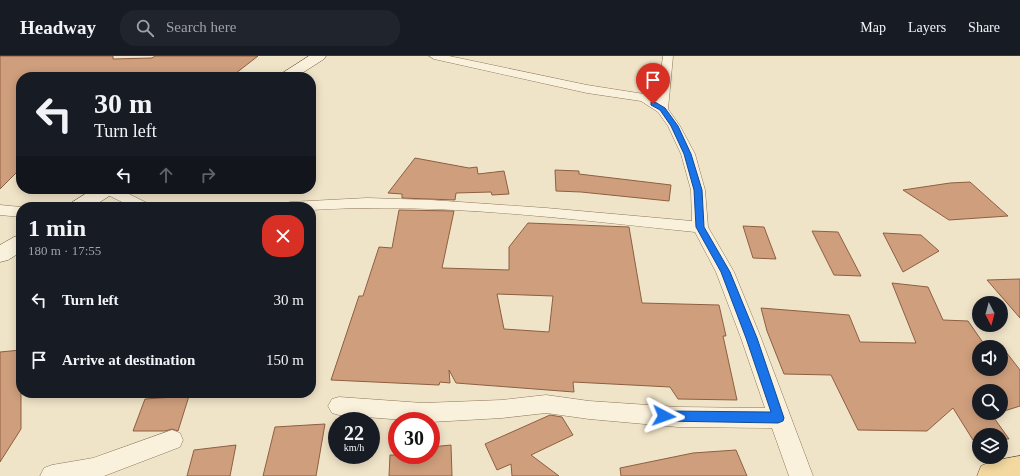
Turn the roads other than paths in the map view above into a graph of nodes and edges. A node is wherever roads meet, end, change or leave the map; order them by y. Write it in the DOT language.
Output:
graph roads {
  1 [pos="319,56"];
  2 [pos="434,56"];
  3 [pos="668,56"];
  4 [pos="294,72"];
  5 [pos="662,109"];
  6 [pos="99,194"];
  7 [pos="117,194"];
  8 [pos="86,202"];
  9 [pos="134,202"];
  10 [pos="316,205"];
  11 [pos="0,210"];
  12 [pos="16,212"];
  13 [pos="700,227"];
  14 [pos="16,245"];
  15 [pos="0,255"];
  16 [pos="339,406"];
  17 [pos="778,418"];
  18 [pos="172,440"];
  19 [pos="1020,470"];
  20 [pos="52,476"];
  21 [pos="801,476"];
  22 [pos="992,476"];
  1 -- 4 [label="street"];
  2 -- 5 [label="street"];
  3 -- 5 [label="street"];
  5 -- 13 [label="street"];
  6 -- 8 [label="street"];
  7 -- 9 [label="street"];
  10 -- 13 [label="street"];
  11 -- 12 [label="street"];
  13 -- 17 [label="street"];
  14 -- 15 [label="street"];
  16 -- 17 [label="street"];
  17 -- 21 [label="street"];
  18 -- 20 [label="street"];
  19 -- 22 [label="main road"];
}
